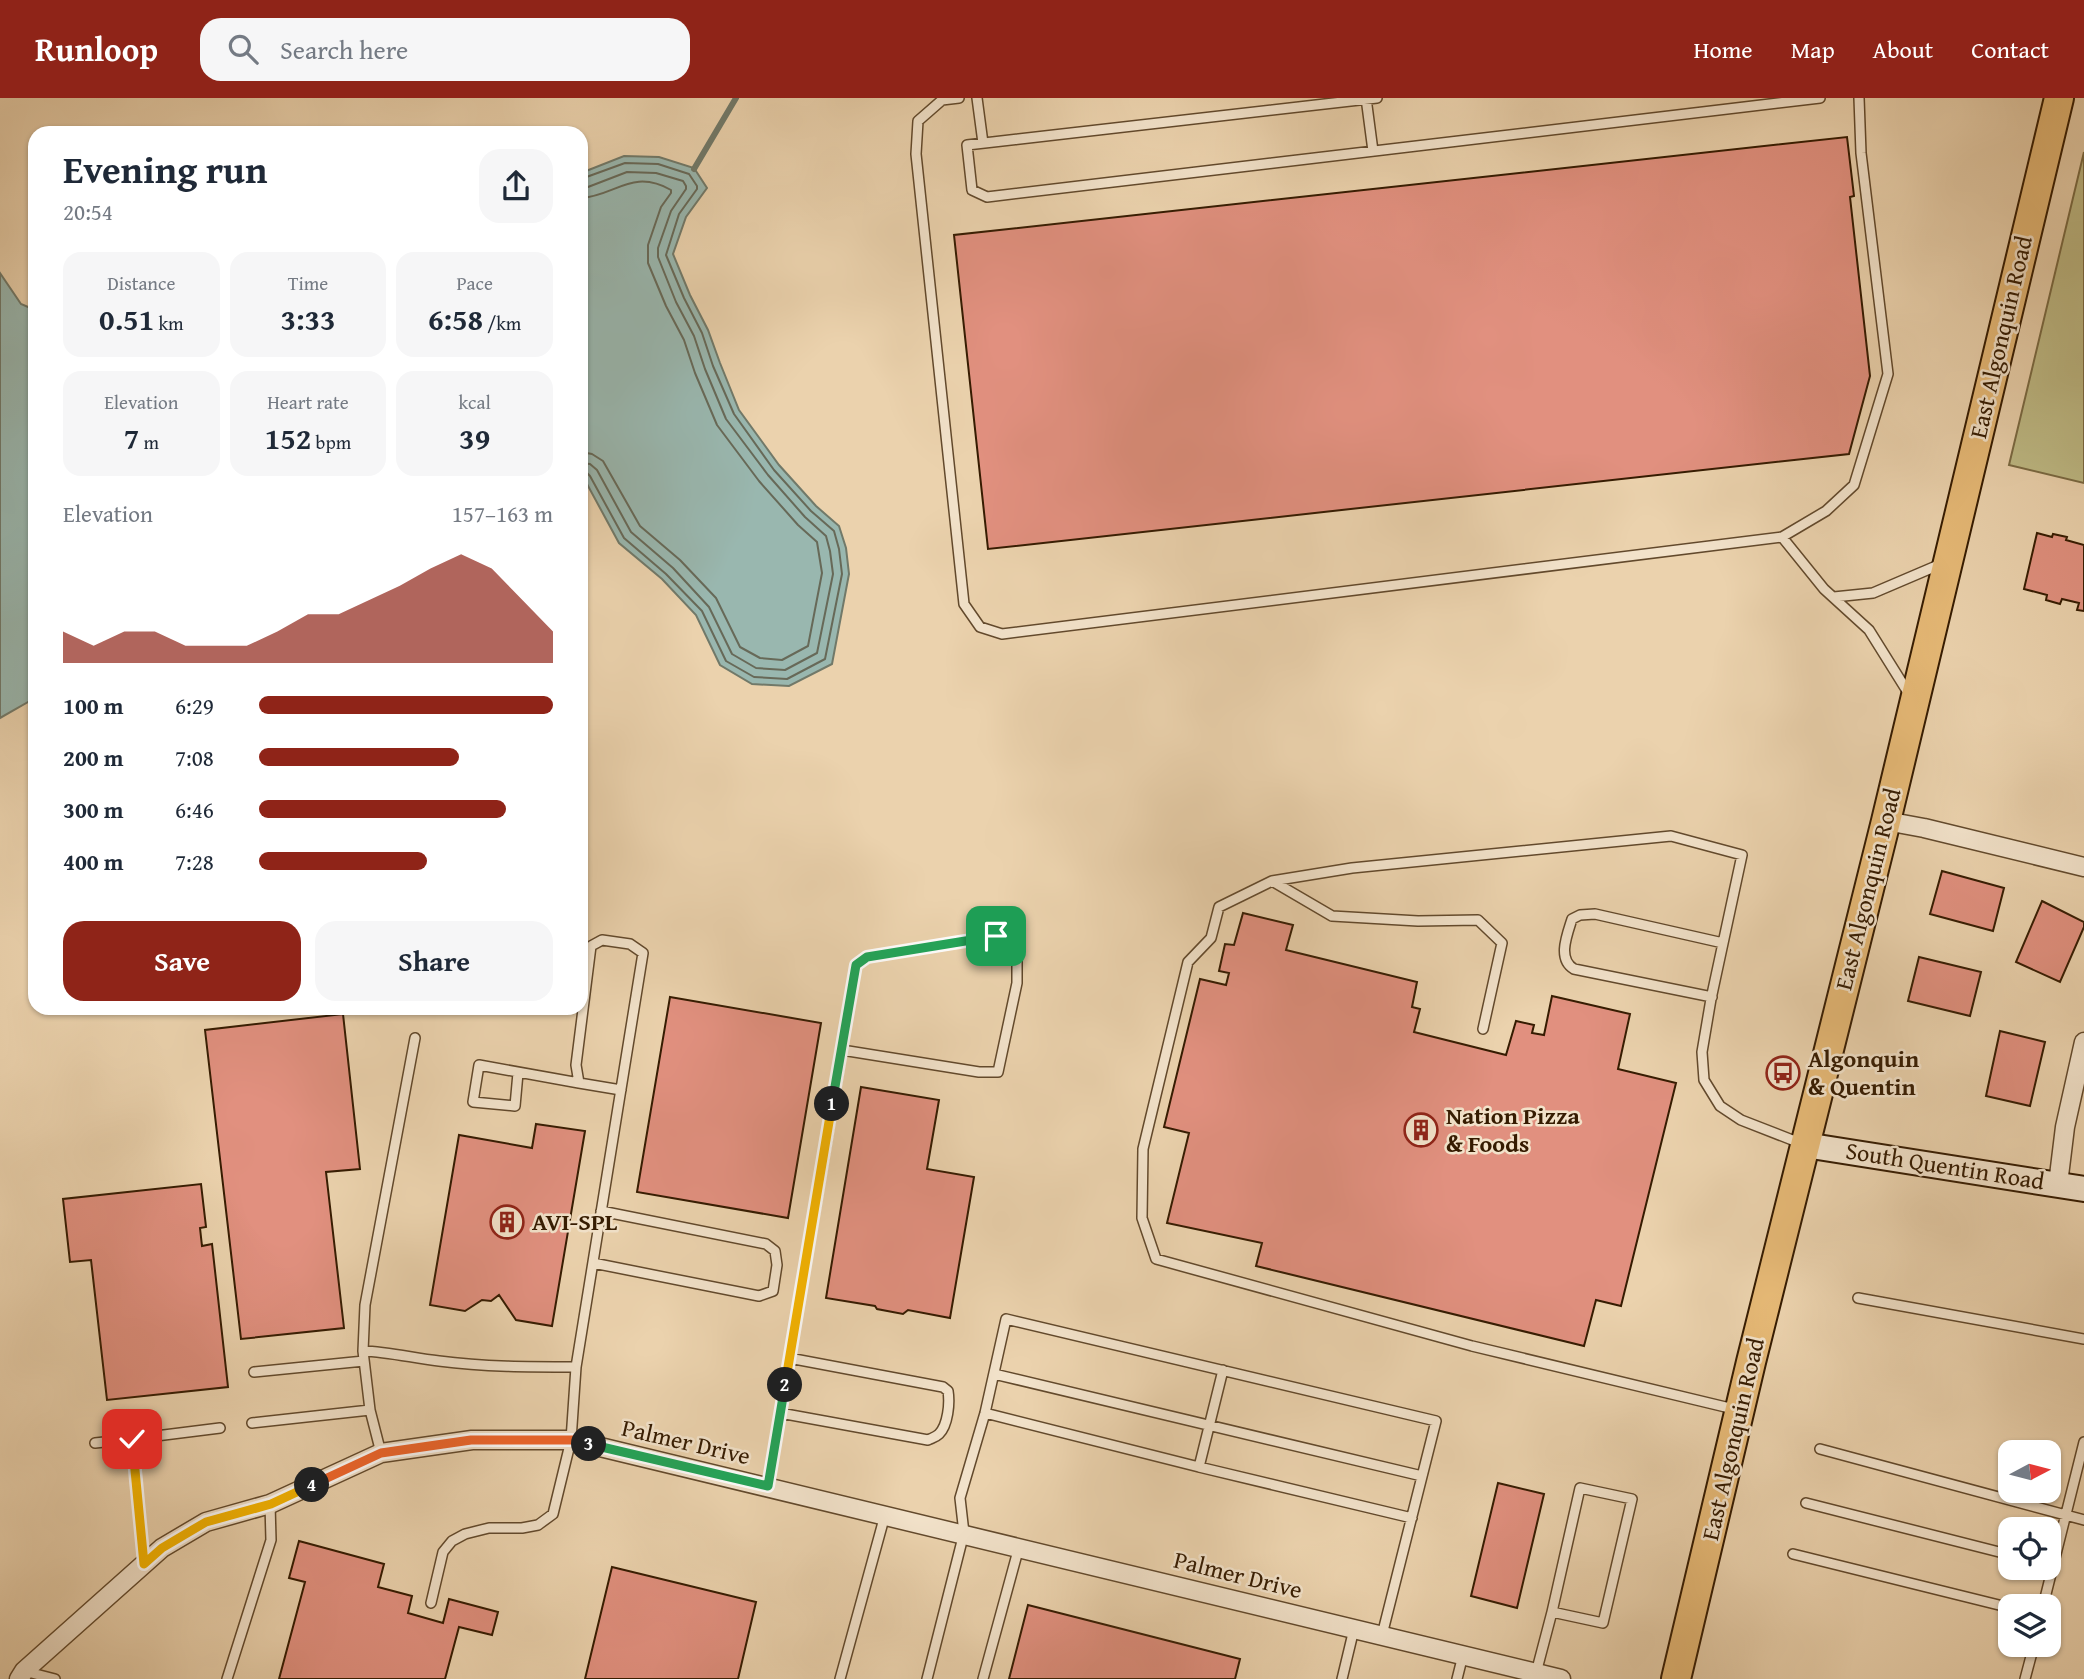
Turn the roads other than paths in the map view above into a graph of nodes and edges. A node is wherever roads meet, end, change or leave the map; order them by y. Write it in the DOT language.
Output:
graph roads {
  1 [pos="959,98"];
  2 [pos="977,98"];
  3 [pos="1377,98"];
  4 [pos="1820,98"];
  5 [pos="1859,98"];
  6 [pos="2059,98"];
  7 [pos="1366,99"];
  8 [pos="983,143"];
  9 [pos="1373,151"];
  10 [pos="1782,537"];
  11 [pos="1948,561"];
  12 [pos="1834,597"];
  13 [pos="1914,702"];
  14 [pos="1885,821"];
  15 [pos="2084,867"];
  16 [pos="1272,881"];
  17 [pos="1723,943"];
  18 [pos="588,976"];
  19 [pos="1712,997"];
  20 [pos="583,1015"];
  21 [pos="1483,1029"];
  22 [pos="415,1038"];
  23 [pos="2084,1042"];
  24 [pos="842,1050"];
  25 [pos="518,1073"];
  26 [pos="579,1083"];
  27 [pos="621,1090"];
  28 [pos="1805,1145"];
  29 [pos="2058,1184"];
  30 [pos="2084,1189"];
  31 [pos="601,1211"];
  32 [pos="593,1263"];
  33 [pos="1857,1298"];
  34 [pos="2084,1339"];
  35 [pos="363,1356"];
  36 [pos="789,1358"];
  37 [pos="576,1367"];
  38 [pos="1223,1370"];
  39 [pos="254,1372"];
  40 [pos="994,1374"];
  41 [pos="370,1410"];
  42 [pos="1739,1410"];
  43 [pos="780,1413"];
  44 [pos="985,1413"];
  45 [pos="252,1423"];
  46 [pos="1210,1424"];
  47 [pos="220,1428"];
  48 [pos="132,1439"];
  49 [pos="572,1440"];
  50 [pos="95,1443"];
  51 [pos="2083,1448"];
  52 [pos="1820,1449"];
  53 [pos="381,1453"];
  54 [pos="1199,1467"];
  55 [pos="1422,1476"];
  56 [pos="768,1486"];
  57 [pos="1806,1503"];
  58 [pos="271,1504"];
  59 [pos="886,1514"];
  60 [pos="2066,1514"];
  61 [pos="1412,1517"];
  62 [pos="2084,1520"];
  63 [pos="2061,1531"];
  64 [pos="964,1533"];
  65 [pos="1018,1547"];
  66 [pos="1998,1552"];
  67 [pos="1793,1554"];
  68 [pos="144,1564"];
  69 [pos="432,1603"];
  70 [pos="1998,1605"];
  71 [pos="1552,1612"];
  72 [pos="1354,1629"];
  73 [pos="1382,1635"];
  74 [pos="1463,1655"];
  75 [pos="2031,1657"];
  76 [pos="1536,1673"];
  77 [pos="21,1675"];
  78 [pos="55,1679"];
  79 [pos="228,1679"];
  80 [pos="840,1679"];
  81 [pos="927,1679"];
  82 [pos="983,1679"];
  83 [pos="1342,1679"];
  84 [pos="1457,1679"];
  85 [pos="1561,1679"];
  86 [pos="1676,1679"];
  87 [pos="2025,1679"];
  1 -- 10 [label="lane"];
  2 -- 8 [label="lane"];
  3 -- 7 [label="lane"];
  4 -- 9 [label="lane"];
  5 -- 10 [label="lane"];
  6 -- 11 [label="main road, East Algonquin Road"];
  7 -- 8 [label="lane"];
  7 -- 9 [label="lane"];
  8 -- 9 [label="lane"];
  10 -- 12 [label="lane"];
  11 -- 12 [label="lane"];
  11 -- 13 [label="main road, East Algonquin Road"];
  12 -- 13 [label="lane"];
  13 -- 14 [label="main road, East Algonquin Road"];
  14 -- 15 [label="street"];
  14 -- 28 [label="main road, East Algonquin Road"];
  16 -- 17 [label="lane"];
  16 -- 21 [label="lane"];
  16 -- 42 [label="lane"];
  17 -- 19 [label="lane"];
  17 -- 19 [label="lane"];
  18 -- 27 [label="lane"];
  19 -- 28 [label="lane"];
  20 -- 26 [label="lane"];
  22 -- 35 [label="lane"];
  23 -- 29 [label="street"];
  24 -- 24 [label="lane"];
  24 -- 36 [label="lane"];
  25 -- 25 [label="lane"];
  25 -- 26 [label="lane"];
  26 -- 27 [label="lane"];
  27 -- 31 [label="lane"];
  28 -- 29 [label="main road, South Quentin Road"];
  28 -- 42 [label="main road, East Algonquin Road"];
  29 -- 30 [label="main road, South Quentin Road"];
  31 -- 32 [label="lane"];
  31 -- 32 [label="lane"];
  32 -- 37 [label="lane"];
  33 -- 34 [label="lane"];
  35 -- 37 [label="lane"];
  35 -- 39 [label="lane"];
  35 -- 41 [label="lane"];
  36 -- 43 [label="lane"];
  36 -- 43 [label="lane"];
  37 -- 49 [label="lane"];
  38 -- 40 [label="lane"];
  38 -- 46 [label="lane"];
  38 -- 55 [label="lane"];
  40 -- 44 [label="lane"];
  40 -- 46 [label="lane"];
  41 -- 45 [label="lane"];
  41 -- 53 [label="lane"];
  42 -- 86 [label="main road, East Algonquin Road"];
  43 -- 56 [label="lane"];
  44 -- 54 [label="lane"];
  44 -- 64 [label="lane"];
  46 -- 54 [label="lane"];
  46 -- 55 [label="lane"];
  47 -- 48 [label="lane"];
  48 -- 50 [label="lane"];
  48 -- 68 [label="lane"];
  49 -- 53 [label="street, Palmer Drive"];
  49 -- 56 [label="street, Palmer Drive"];
  49 -- 69 [label="lane"];
  51 -- 60 [label="lane"];
  52 -- 60 [label="lane"];
  53 -- 58 [label="street, Palmer Drive"];
  54 -- 61 [label="lane"];
  55 -- 61 [label="lane"];
  56 -- 59 [label="street, Palmer Drive"];
  57 -- 66 [label="lane"];
  58 -- 68 [label="street, Palmer Drive"];
  58 -- 79 [label="lane"];
  59 -- 64 [label="street, Palmer Drive"];
  59 -- 80 [label="lane"];
  60 -- 62 [label="lane"];
  60 -- 63 [label="lane"];
  61 -- 73 [label="lane"];
  64 -- 65 [label="street, Palmer Drive"];
  64 -- 81 [label="lane"];
  65 -- 72 [label="street, Palmer Drive"];
  65 -- 82 [label="lane"];
  67 -- 70 [label="lane"];
  68 -- 77 [label="street, Palmer Drive"];
  71 -- 71 [label="lane"];
  71 -- 76 [label="lane"];
  72 -- 73 [label="street, Palmer Drive"];
  72 -- 83 [label="lane"];
  73 -- 74 [label="street, Palmer Drive"];
  74 -- 76 [label="street, Palmer Drive"];
  74 -- 84 [label="lane"];
  75 -- 87 [label="lane"];
  76 -- 85 [label="street, Palmer Drive"];
  77 -- 78 [label="lane"];
}
